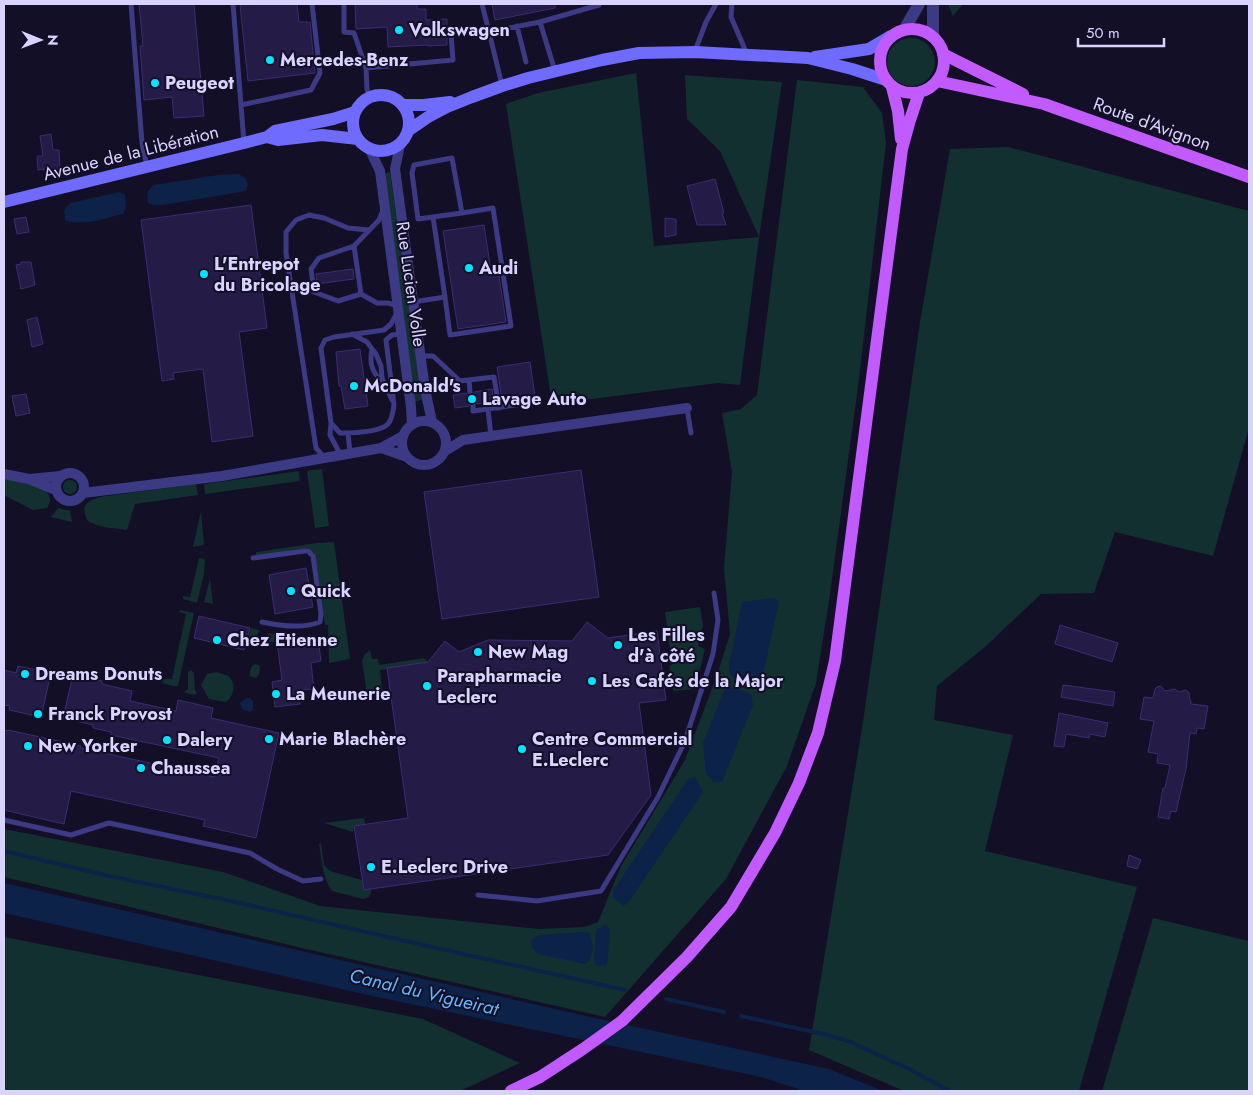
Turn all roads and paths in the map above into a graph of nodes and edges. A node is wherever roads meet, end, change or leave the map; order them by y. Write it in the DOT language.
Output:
graph roads {
  1 [pos="131,4"];
  2 [pos="234,4"];
  3 [pos="312,4"];
  4 [pos="344,4"];
  5 [pos="482,4"];
  6 [pos="716,4"];
  7 [pos="732,4"];
  8 [pos="919,4"];
  9 [pos="933,4"];
  10 [pos="599,5"];
  11 [pos="540,22"];
  12 [pos="518,26"];
  13 [pos="904,30"];
  14 [pos="489,32"];
  15 [pos="451,34"];
  16 [pos="891,36"];
  17 [pos="933,37"];
  18 [pos="695,52"];
  19 [pos="748,54"];
  20 [pos="943,54"];
  21 [pos="808,58"];
  22 [pos="526,62"];
  23 [pos="366,68"];
  24 [pos="555,72"];
  25 [pos="937,81"];
  26 [pos="889,84"];
  27 [pos="502,86"];
  28 [pos="919,93"];
  29 [pos="370,97"];
  30 [pos="472,97"];
  31 [pos="1044,104"];
  32 [pos="241,105"];
  33 [pos="403,105"];
  34 [pos="355,112"];
  35 [pos="409,130"];
  36 [pos="267,137"];
  37 [pos="358,139"];
  38 [pos="244,143"];
  39 [pos="400,145"];
  40 [pos="902,149"];
  41 [pos="370,150"];
  42 [pos="147,168"];
  43 [pos="1249,177"];
  44 [pos="4,202"];
  45 [pos="385,207"];
  46 [pos="462,213"];
  47 [pos="433,217"];
  48 [pos="369,230"];
  49 [pos="354,246"];
  50 [pos="361,294"];
  51 [pos="445,297"];
  52 [pos="413,302"];
  53 [pos="398,308"];
  54 [pos="352,334"];
  55 [pos="402,334"];
  56 [pos="372,349"];
  57 [pos="421,356"];
  58 [pos="469,380"];
  59 [pos="385,384"];
  60 [pos="470,392"];
  61 [pos="534,402"];
  62 [pos="394,405"];
  63 [pos="473,406"];
  64 [pos="499,408"];
  65 [pos="687,408"];
  66 [pos="488,409"];
  67 [pos="432,422"];
  68 [pos="331,423"];
  69 [pos="412,425"];
  70 [pos="442,431"];
  71 [pos="348,433"];
  72 [pos="691,433"];
  73 [pos="403,436"];
  74 [pos="491,436"];
  75 [pos="463,440"];
  76 [pos="382,448"];
  77 [pos="444,451"];
  78 [pos="341,455"];
  79 [pos="407,457"];
  80 [pos="4,474"];
  81 [pos="60,476"];
  82 [pos="29,479"];
  83 [pos="83,489"];
  84 [pos="56,490"];
  85 [pos="253,558"];
  86 [pos="714,593"];
  87 [pos="262,622"];
  88 [pos="4,820"];
  89 [pos="321,879"];
  90 [pos="478,895"];
  91 [pos="511,1091"];
  1 -- 42 [label="lane"];
  2 -- 32 [label="lane"];
  3 -- 32 [label="lane"];
  4 -- 23 [label="lane"];
  5 -- 14 [label="lane"];
  6 -- 18 [label="lane"];
  7 -- 19 [label="lane"];
  8 -- 13 [label="street"];
  9 -- 17 [label="street"];
  10 -- 11 [label="lane"];
  11 -- 12 [label="lane"];
  11 -- 24 [label="lane"];
  12 -- 14 [label="lane"];
  12 -- 22 [label="lane"];
  13 -- 16 [label="main road"];
  13 -- 17 [label="main road"];
  14 -- 27 [label="lane"];
  15 -- 23 [label="lane"];
  16 -- 21 [label="main road"];
  16 -- 26 [label="main road"];
  17 -- 20 [label="main road"];
  18 -- 19 [label="main road"];
  18 -- 24 [label="main road"];
  19 -- 21 [label="main road"];
  20 -- 25 [label="main road"];
  20 -- 31 [label="main road"];
  21 -- 26 [label="main road"];
  23 -- 29 [label="lane"];
  24 -- 27 [label="main road"];
  25 -- 28 [label="main road"];
  25 -- 31 [label="main road"];
  26 -- 28 [label="main road"];
  26 -- 40 [label="main road"];
  27 -- 30 [label="main road"];
  28 -- 40 [label="main road"];
  29 -- 33 [label="main road"];
  29 -- 34 [label="main road"];
  30 -- 33 [label="main road"];
  30 -- 35 [label="main road"];
  31 -- 43 [label="main road, Route d'Avignon"];
  32 -- 38 [label="lane"];
  33 -- 35 [label="main road"];
  34 -- 36 [label="main road, Avenue de la Libération"];
  34 -- 37 [label="main road"];
  35 -- 39 [label="main road"];
  36 -- 37 [label="main road, Avenue de la Libération"];
  36 -- 38 [label="main road, Avenue de la Libération"];
  37 -- 41 [label="main road"];
  38 -- 42 [label="main road, Avenue de la Libération"];
  39 -- 41 [label="main road"];
  39 -- 52 [label="street"];
  40 -- 91 [label="main road"];
  41 -- 45 [label="street, Rue Lucien Volle"];
  42 -- 44 [label="main road, Avenue de la Libération"];
  45 -- 48 [label="lane"];
  45 -- 53 [label="street, Rue Lucien Volle"];
  46 -- 47 [label="lane"];
  46 -- 47 [label="lane"];
  46 -- 51 [label="lane"];
  47 -- 51 [label="lane"];
  48 -- 49 [label="lane"];
  48 -- 78 [label="lane"];
  49 -- 50 [label="lane"];
  49 -- 50 [label="lane"];
  50 -- 53 [label="lane"];
  51 -- 52 [label="lane"];
  52 -- 57 [label="street"];
  53 -- 54 [label="lane"];
  53 -- 55 [label="street, Rue Lucien Volle"];
  54 -- 56 [label="lane"];
  54 -- 68 [label="lane"];
  55 -- 62 [label="lane"];
  55 -- 69 [label="street, Rue Lucien Volle"];
  56 -- 59 [label="lane"];
  56 -- 59 [label="lane"];
  57 -- 58 [label="lane"];
  57 -- 67 [label="street"];
  58 -- 60 [label="lane"];
  58 -- 64 [label="lane"];
  59 -- 62 [label="lane"];
  61 -- 64 [label="lane"];
  62 -- 71 [label="lane"];
  63 -- 66 [label="lane"];
  64 -- 66 [label="lane"];
  65 -- 72 [label="lane"];
  65 -- 74 [label="street"];
  66 -- 74 [label="lane"];
  67 -- 69 [label="street"];
  67 -- 70 [label="street"];
  68 -- 71 [label="lane"];
  68 -- 78 [label="lane"];
  69 -- 73 [label="street"];
  70 -- 75 [label="street"];
  70 -- 77 [label="street"];
  71 -- 78 [label="lane"];
  73 -- 76 [label="street"];
  73 -- 79 [label="street"];
  74 -- 75 [label="street"];
  75 -- 77 [label="street"];
  76 -- 78 [label="street"];
  76 -- 79 [label="street"];
  77 -- 79 [label="street"];
  78 -- 83 [label="street"];
  80 -- 82 [label="street"];
  81 -- 82 [label="street"];
  81 -- 83 [label="street"];
  81 -- 84 [label="street"];
  82 -- 84 [label="street"];
  83 -- 84 [label="street"];
  85 -- 87 [label="lane"];
  86 -- 90 [label="lane"];
  88 -- 89 [label="lane"];
}
